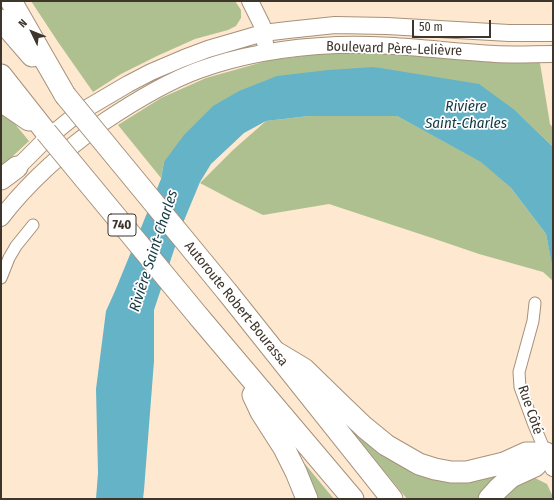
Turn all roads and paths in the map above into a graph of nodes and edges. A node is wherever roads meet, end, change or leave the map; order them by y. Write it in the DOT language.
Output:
graph roads {
  1 [pos="11,1"];
  2 [pos="250,1"];
  3 [pos="1,20"];
  4 [pos="264,33"];
  5 [pos="553,33"];
  6 [pos="267,52"];
  7 [pos="553,54"];
  8 [pos="1,75"];
  9 [pos="65,95"];
  10 [pos="1,102"];
  11 [pos="40,126"];
  12 [pos="9,173"];
  13 [pos="1,185"];
  14 [pos="1,218"];
  15 [pos="33,225"];
  16 [pos="1,278"];
  17 [pos="535,303"];
  18 [pos="274,351"];
  19 [pos="237,362"];
  20 [pos="550,461"];
  21 [pos="307,499"];
  22 [pos="353,499"];
  23 [pos="392,499"];
  24 [pos="489,499"];
  1 -- 9 [label="highway"];
  2 -- 4 [label="main road"];
  3 -- 9 [label="highway, Autoroute Robert-Bourassa / 740"];
  4 -- 5 [label="main road, Boulevard Père-Lelièvre"];
  4 -- 6 [label="main road"];
  4 -- 12 [label="main road, Boulevard Père-Lelièvre"];
  6 -- 7 [label="main road, Boulevard Père-Lelièvre"];
  6 -- 14 [label="main road, Boulevard Père-Lelièvre"];
  8 -- 11 [label="highway, 740"];
  9 -- 18 [label="highway, Autoroute Robert-Bourassa / 740, bridge"];
  10 -- 11 [label="highway"];
  11 -- 19 [label="highway, 740, bridge"];
  12 -- 13 [label="main road, Boulevard Père-Lelièvre"];
  15 -- 16 [label="street"];
  17 -- 20 [label="street, Rue Côté"];
  18 -- 20 [label="highway"];
  18 -- 23 [label="highway, Autoroute Robert-Bourassa / 740"];
  19 -- 21 [label="highway"];
  19 -- 22 [label="highway, 740"];
  20 -- 24 [label="highway"];
}
